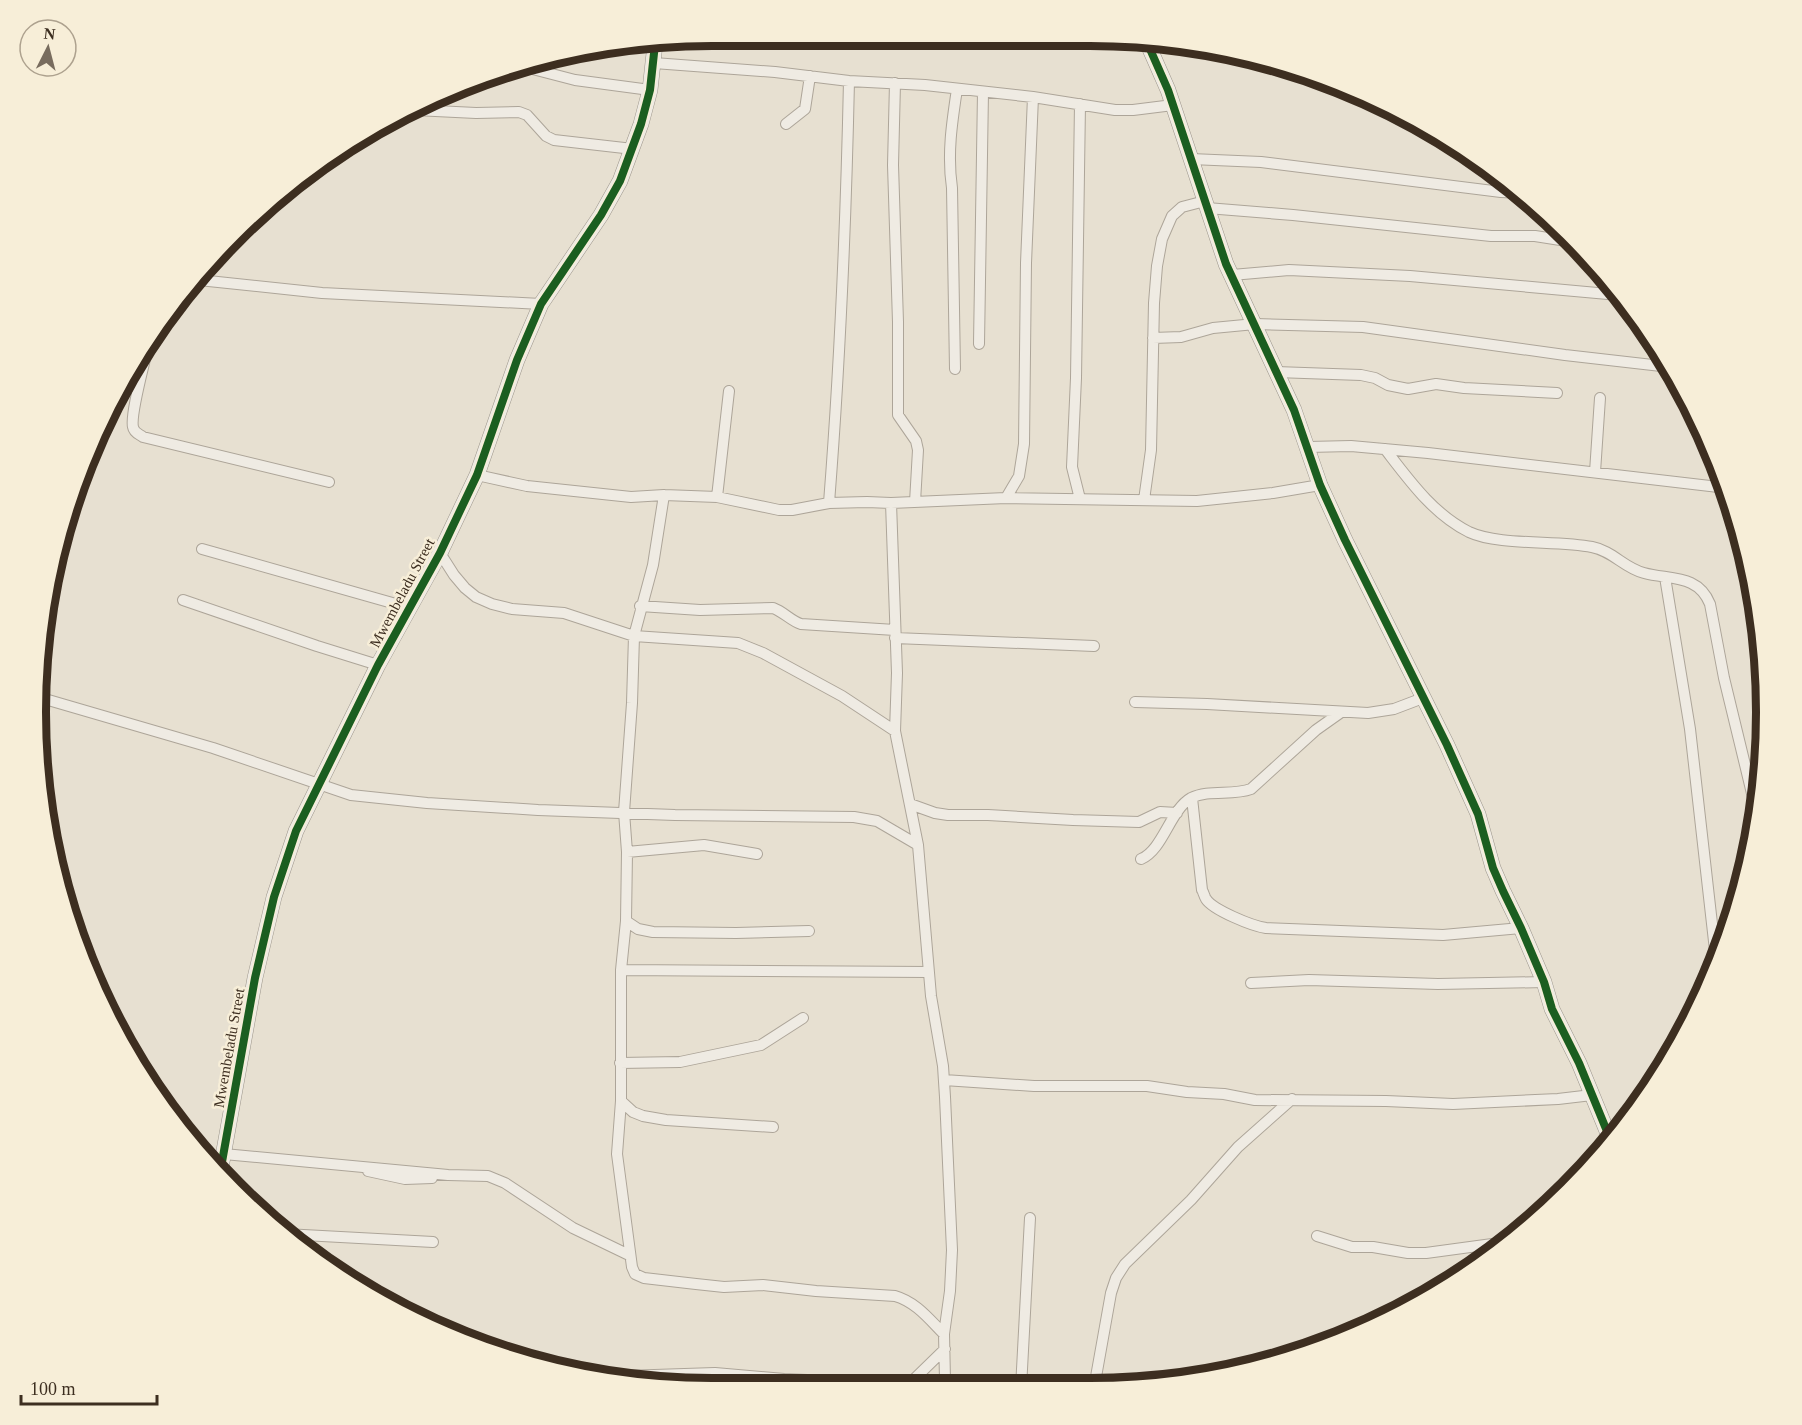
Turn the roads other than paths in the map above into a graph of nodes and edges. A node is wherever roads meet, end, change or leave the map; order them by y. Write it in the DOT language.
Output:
graph roads {
  1 [pos="655,49"];
  2 [pos="1150,50"];
  3 [pos="654,63"];
  4 [pos="537,70"];
  5 [pos="810,76"];
  6 [pos="849,81"];
  7 [pos="895,84"];
  8 [pos="957,89"];
  9 [pos="650,90"];
  10 [pos="983,92"];
  11 [pos="1034,97"];
  12 [pos="1080,104"];
  13 [pos="1173,105"];
  14 [pos="428,111"];
  15 [pos="786,124"];
  16 [pos="633,150"];
  17 [pos="1191,159"];
  18 [pos="1503,191"];
  19 [pos="1206,205"];
  20 [pos="1557,240"];
  21 [pos="1232,275"];
  22 [pos="206,281"];
  23 [pos="1607,294"];
  24 [pos="541,304"];
  25 [pos="1255,324"];
  26 [pos="1153,338"];
  27 [pos="979,345"];
  28 [pos="1657,366"];
  29 [pos="143,367"];
  30 [pos="955,369"];
  31 [pos="1276,372"];
  32 [pos="729,391"];
  33 [pos="1557,393"];
  34 [pos="1600,398"];
  35 [pos="1308,447"];
  36 [pos="1385,449"];
  37 [pos="1595,472"];
  38 [pos="477,475"];
  39 [pos="329,482"];
  40 [pos="1320,485"];
  41 [pos="1716,487"];
  42 [pos="664,495"];
  43 [pos="717,497"];
  44 [pos="1006,498"];
  45 [pos="1080,499"];
  46 [pos="1144,500"];
  47 [pos="915,502"];
  48 [pos="829,503"];
  49 [pos="891,503"];
  50 [pos="202,549"];
  51 [pos="440,553"];
  52 [pos="1665,577"];
  53 [pos="183,600"];
  54 [pos="640,606"];
  55 [pos="410,608"];
  56 [pos="895,634"];
  57 [pos="634,636"];
  58 [pos="1094,646"];
  59 [pos="378,665"];
  60 [pos="1423,698"];
  61 [pos="47,700"];
  62 [pos="1136,702"];
  63 [pos="1340,712"];
  64 [pos="895,731"];
  65 [pos="319,785"];
  66 [pos="1751,788"];
  67 [pos="1191,798"];
  68 [pos="910,804"];
  69 [pos="624,812"];
  70 [pos="1177,813"];
  71 [pos="918,845"];
  72 [pos="627,852"];
  73 [pos="757,854"];
  74 [pos="1141,859"];
  75 [pos="626,921"];
  76 [pos="1521,928"];
  77 [pos="809,931"];
  78 [pos="1714,943"];
  79 [pos="621,970"];
  80 [pos="929,972"];
  81 [pos="1544,982"];
  82 [pos="1251,983"];
  83 [pos="802,1018"];
  84 [pos="620,1063"];
  85 [pos="944,1080"];
  86 [pos="1592,1095"];
  87 [pos="1292,1099"];
  88 [pos="621,1101"];
  89 [pos="773,1127"];
  90 [pos="1607,1131"];
  91 [pos="224,1154"];
  92 [pos="222,1163"];
  93 [pos="1030,1218"];
  94 [pos="299,1235"];
  95 [pos="1317,1236"];
  96 [pos="433,1242"];
  97 [pos="1490,1244"];
  98 [pos="629,1255"];
  99 [pos="944,1334"];
  100 [pos="945,1349"];
  101 [pos="649,1375"];
  102 [pos="760,1378"];
  103 [pos="920,1378"];
  104 [pos="945,1378"];
  105 [pos="1022,1378"];
  106 [pos="1096,1378"];
  1 -- 3 [label="street, Mwembeladu Street"];
  2 -- 13 [label="street"];
  3 -- 5 [label="street"];
  3 -- 9 [label="street, Mwembeladu Street"];
  4 -- 9 [label="street"];
  5 -- 6 [label="street"];
  5 -- 15 [label="street"];
  6 -- 7 [label="street"];
  6 -- 48 [label="street"];
  7 -- 8 [label="street"];
  7 -- 47 [label="street"];
  8 -- 10 [label="street"];
  8 -- 30 [label="street"];
  9 -- 16 [label="street, Mwembeladu Street"];
  10 -- 11 [label="street"];
  10 -- 27 [label="street"];
  11 -- 12 [label="street"];
  11 -- 44 [label="street"];
  12 -- 13 [label="street"];
  12 -- 45 [label="street"];
  13 -- 17 [label="street"];
  14 -- 16 [label="street"];
  16 -- 24 [label="street, Mwembeladu Street"];
  17 -- 18 [label="street"];
  17 -- 19 [label="street"];
  19 -- 20 [label="street"];
  19 -- 21 [label="street"];
  19 -- 26 [label="street"];
  21 -- 23 [label="street"];
  21 -- 25 [label="street"];
  22 -- 24 [label="street"];
  24 -- 38 [label="street, Mwembeladu Street"];
  25 -- 26 [label="street"];
  25 -- 28 [label="street"];
  25 -- 31 [label="street"];
  26 -- 46 [label="street"];
  29 -- 39 [label="street"];
  31 -- 33 [label="street"];
  31 -- 35 [label="street"];
  32 -- 43 [label="street"];
  34 -- 37 [label="street"];
  35 -- 36 [label="street"];
  35 -- 40 [label="street"];
  36 -- 37 [label="street"];
  36 -- 52 [label="street"];
  37 -- 41 [label="street"];
  38 -- 42 [label="street"];
  38 -- 51 [label="street, Mwembeladu Street"];
  40 -- 46 [label="street"];
  40 -- 60 [label="street"];
  42 -- 43 [label="street"];
  42 -- 54 [label="street"];
  43 -- 48 [label="street"];
  44 -- 45 [label="street"];
  44 -- 47 [label="street"];
  45 -- 46 [label="street"];
  47 -- 49 [label="street"];
  48 -- 49 [label="street"];
  49 -- 56 [label="street"];
  50 -- 55 [label="street"];
  51 -- 55 [label="street, Mwembeladu Street"];
  51 -- 57 [label="street"];
  52 -- 66 [label="street"];
  52 -- 78 [label="street"];
  53 -- 59 [label="street"];
  54 -- 56 [label="street"];
  54 -- 57 [label="street"];
  55 -- 59 [label="street, Mwembeladu Street"];
  56 -- 58 [label="street"];
  56 -- 64 [label="street"];
  57 -- 64 [label="street"];
  57 -- 69 [label="street"];
  59 -- 65 [label="street, Mwembeladu Street"];
  60 -- 63 [label="street"];
  60 -- 76 [label="street"];
  61 -- 65 [label="street"];
  62 -- 63 [label="street"];
  63 -- 67 [label="street"];
  64 -- 68 [label="street"];
  65 -- 69 [label="street"];
  65 -- 91 [label="street, Mwembeladu Street"];
  67 -- 70 [label="street"];
  67 -- 76 [label="street"];
  68 -- 70 [label="street"];
  68 -- 71 [label="street"];
  69 -- 71 [label="street"];
  69 -- 72 [label="street"];
  70 -- 74 [label="street"];
  71 -- 80 [label="street"];
  72 -- 73 [label="street"];
  72 -- 75 [label="street"];
  75 -- 77 [label="street"];
  75 -- 79 [label="street"];
  76 -- 81 [label="street"];
  79 -- 80 [label="street"];
  79 -- 84 [label="street"];
  80 -- 85 [label="street"];
  81 -- 82 [label="street"];
  81 -- 86 [label="street"];
  83 -- 84 [label="street"];
  84 -- 88 [label="street"];
  85 -- 87 [label="street"];
  85 -- 99 [label="street"];
  86 -- 87 [label="street"];
  86 -- 90 [label="street"];
  87 -- 106 [label="street"];
  88 -- 89 [label="street"];
  88 -- 98 [label="street"];
  91 -- 92 [label="street, Mwembeladu Street"];
  91 -- 98 [label="street"];
  93 -- 105 [label="street"];
  94 -- 96 [label="street"];
  95 -- 97 [label="street"];
  98 -- 99 [label="street"];
  99 -- 100 [label="street"];
  100 -- 103 [label="street"];
  100 -- 104 [label="street"];
  101 -- 102 [label="street"];
}
